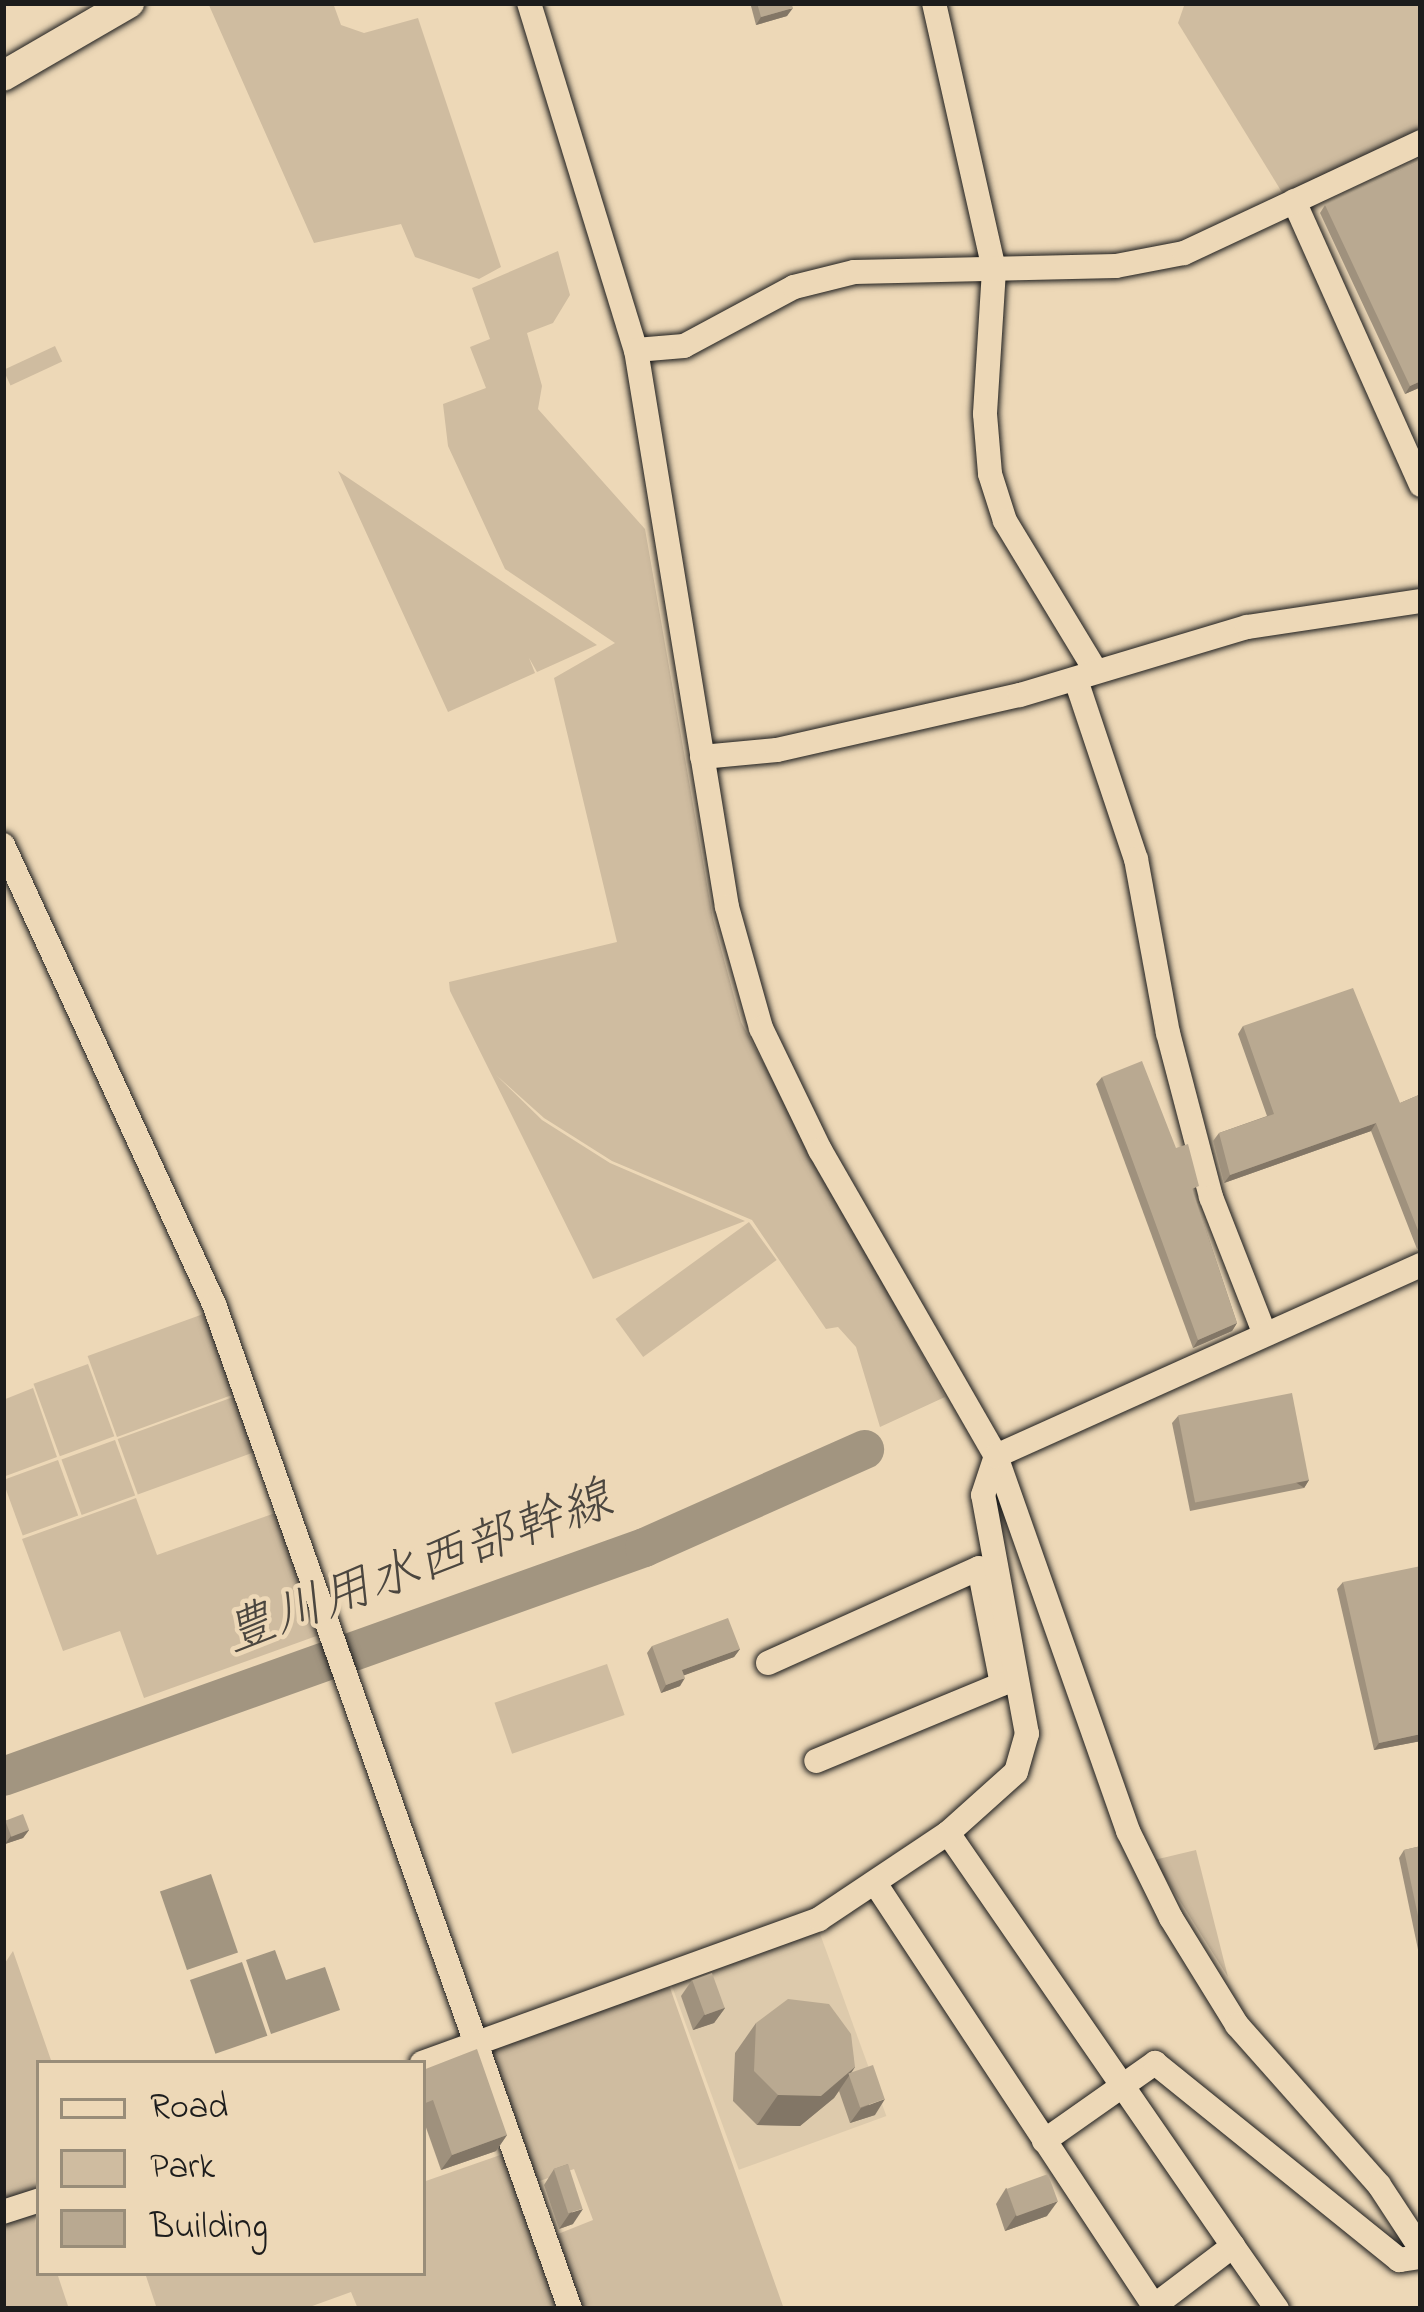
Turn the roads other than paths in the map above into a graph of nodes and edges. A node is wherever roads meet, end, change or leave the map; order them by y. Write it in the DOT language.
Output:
graph roads {
  1 [pos="129,3"];
  2 [pos="529,3"];
  3 [pos="934,3"];
  4 [pos="3,76"];
  5 [pos="1421,142"];
  6 [pos="1294,201"];
  7 [pos="994,270"];
  8 [pos="636,350"];
  9 [pos="1421,485"];
  10 [pos="1421,601"];
  11 [pos="1086,675"];
  12 [pos="702,757"];
  13 [pos="3,845"];
  14 [pos="1421,1264"];
  15 [pos="1264,1331"];
  16 [pos="996,1456"];
  17 [pos="768,1663"];
  18 [pos="816,1761"];
  19 [pos="948,1833"];
  20 [pos="875,1883"];
  21 [pos="477,2043"];
  22 [pos="426,2062"];
  23 [pos="1124,2083"];
  24 [pos="1044,2141"];
  25 [pos="36,2201"];
  26 [pos="3,2212"];
  27 [pos="1233,2246"];
  28 [pos="1421,2253"];
  29 [pos="1155,2308"];
  30 [pos="570,2309"];
  31 [pos="1277,2309"];
  1 -- 4 [label="main road"];
  2 -- 8 [label="street"];
  3 -- 7 [label="street"];
  5 -- 6 [label="street"];
  6 -- 7 [label="street"];
  6 -- 9 [label="street"];
  7 -- 8 [label="street"];
  7 -- 11 [label="street"];
  8 -- 12 [label="street"];
  10 -- 11 [label="street"];
  11 -- 12 [label="street"];
  11 -- 15 [label="street"];
  12 -- 16 [label="street"];
  13 -- 21 [label="street"];
  14 -- 15 [label="street"];
  15 -- 16 [label="street"];
  16 -- 19 [label="street"];
  16 -- 28 [label="street"];
  17 -- 18 [label="street"];
  19 -- 20 [label="street"];
  19 -- 23 [label="street"];
  20 -- 21 [label="street"];
  20 -- 24 [label="street"];
  21 -- 22 [label="street"];
  21 -- 30 [label="street"];
  23 -- 24 [label="street"];
  23 -- 27 [label="street"];
  23 -- 28 [label="street"];
  24 -- 29 [label="street"];
  25 -- 26 [label="street"];
  27 -- 29 [label="street"];
  27 -- 31 [label="street"];
}
